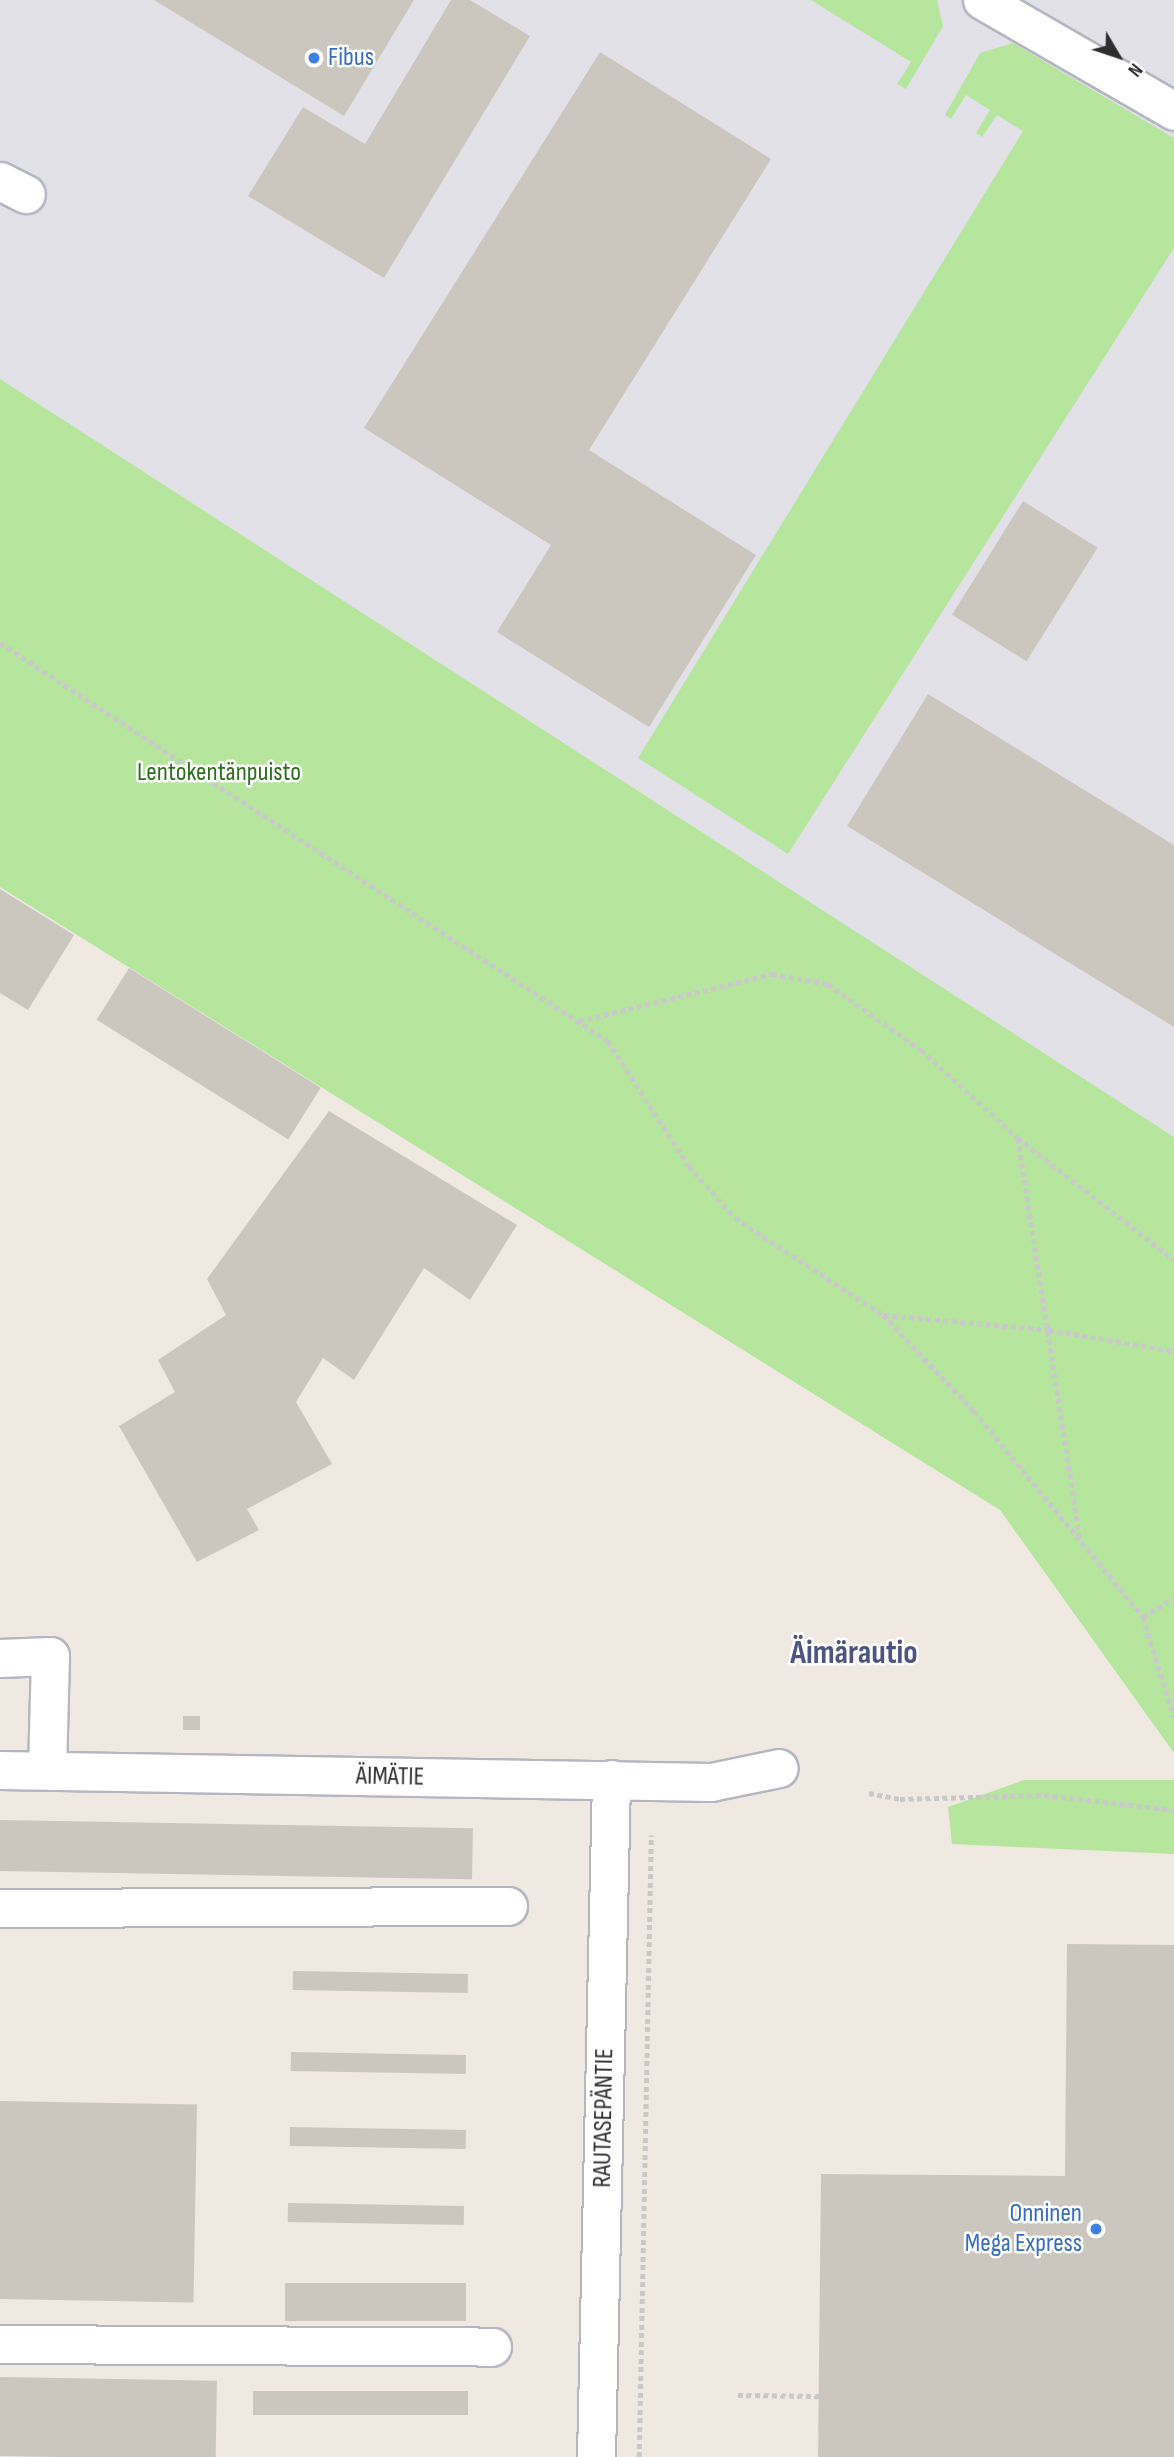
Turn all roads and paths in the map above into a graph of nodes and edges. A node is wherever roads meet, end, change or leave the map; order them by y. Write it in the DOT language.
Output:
graph roads {
  1 [pos="982,0"];
  2 [pos="1174,111"];
  3 [pos="0,643"];
  4 [pos="579,1021"];
  5 [pos="1018,1138"];
  6 [pos="1174,1260"];
  7 [pos="883,1315"];
  8 [pos="1049,1330"];
  9 [pos="1174,1351"];
  10 [pos="1080,1538"];
  11 [pos="1174,1598"];
  12 [pos="1143,1617"];
  13 [pos="0,1658"];
  14 [pos="1174,1717"];
  15 [pos="779,1768"];
  16 [pos="0,1770"];
  17 [pos="47,1770"];
  18 [pos="611,1779"];
  19 [pos="869,1793"];
  20 [pos="1174,1810"];
  21 [pos="651,1835"];
  22 [pos="508,1906"];
  23 [pos="0,1908"];
  24 [pos="0,2344"];
  25 [pos="492,2347"];
  26 [pos="738,2395"];
  27 [pos="819,2396"];
  28 [pos="597,2457"];
  29 [pos="639,2457"];
  1 -- 2 [label="street"];
  3 -- 4 [label="path"];
  4 -- 5 [label="path"];
  4 -- 7 [label="path"];
  5 -- 6 [label="path"];
  5 -- 8 [label="path"];
  7 -- 8 [label="path"];
  7 -- 10 [label="path"];
  8 -- 9 [label="path"];
  8 -- 10 [label="path"];
  10 -- 12 [label="path"];
  11 -- 12 [label="path"];
  12 -- 14 [label="path"];
  13 -- 17 [label="street"];
  15 -- 18 [label="street, ÄIMÄTIE"];
  16 -- 17 [label="street, ÄIMÄTIE"];
  17 -- 18 [label="street, ÄIMÄTIE"];
  18 -- 28 [label="street, RAUTASEPÄNTIE"];
  19 -- 20 [label="path"];
  21 -- 29 [label="path"];
  22 -- 23 [label="street"];
  24 -- 25 [label="street"];
  26 -- 27 [label="path"];
}
